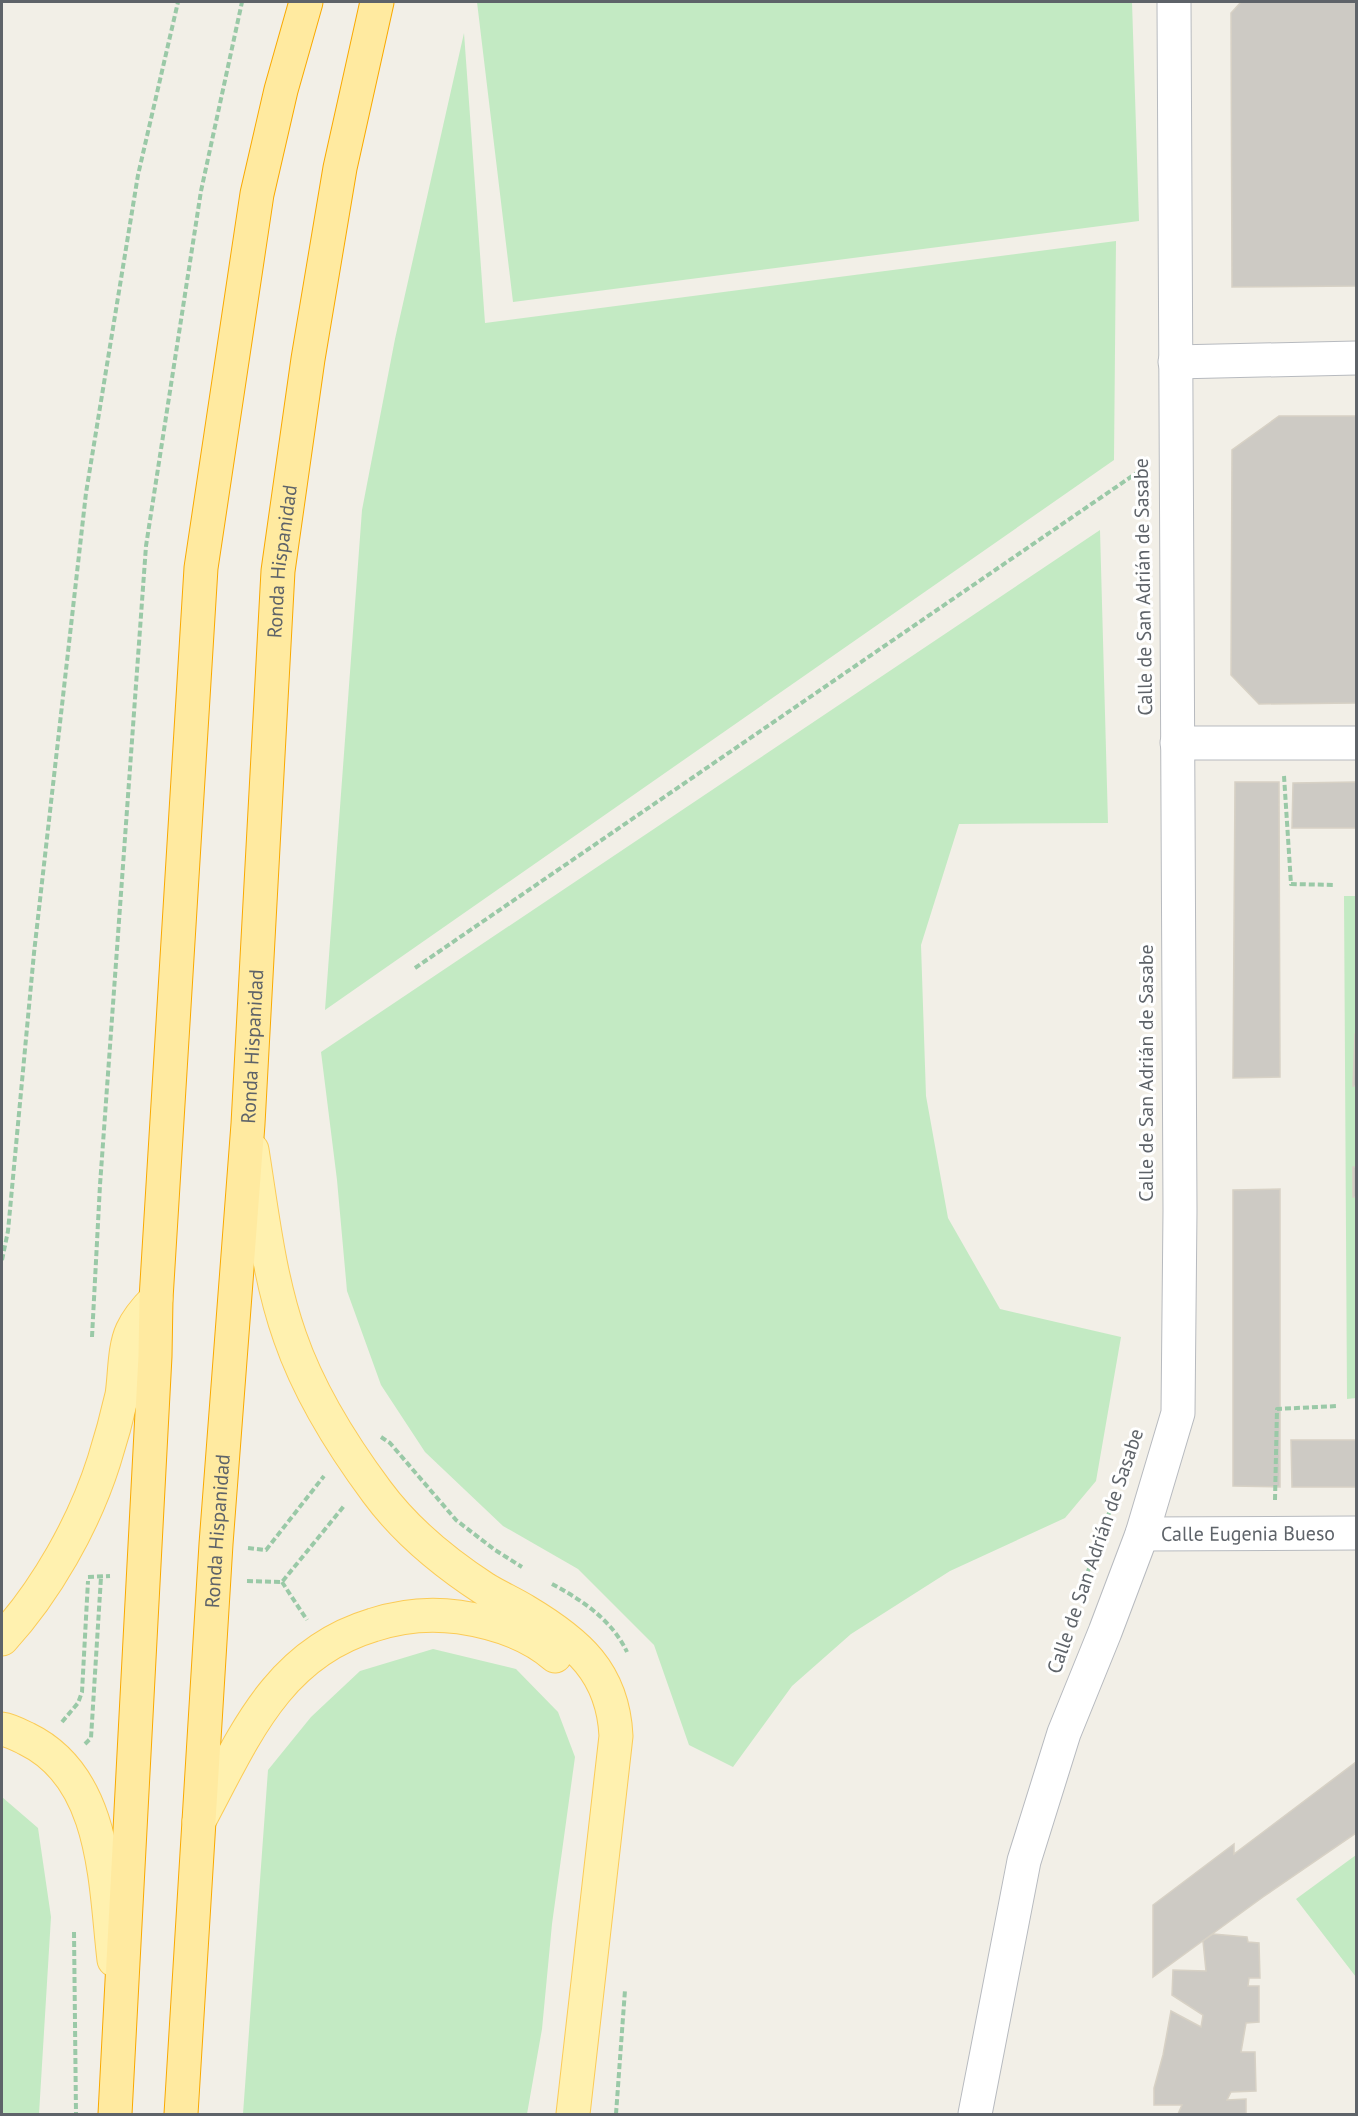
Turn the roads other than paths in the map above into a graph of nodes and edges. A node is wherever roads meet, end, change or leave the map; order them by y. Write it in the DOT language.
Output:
graph roads {
  1 [pos="290,2"];
  2 [pos="306,2"];
  3 [pos="377,2"];
  4 [pos="1174,2"];
  5 [pos="281,90"];
  6 [pos="1356,358"];
  7 [pos="1175,363"];
  8 [pos="1176,743"];
  9 [pos="1356,743"];
  10 [pos="248,1124"];
  11 [pos="156,1299"];
  12 [pos="1356,1533"];
  13 [pos="1142,1534"];
  14 [pos="2,1640"];
  15 [pos="2,1728"];
  16 [pos="612,1765"];
  17 [pos="200,1821"];
  18 [pos="121,2009"];
  19 [pos="115,2105"];
  20 [pos="181,2107"];
  21 [pos="574,2113"];
  22 [pos="975,2115"];
  1 -- 5 [label="highway"];
  2 -- 5 [label="highway"];
  3 -- 10 [label="highway, Ronda Hispanidad"];
  4 -- 7 [label="street, Calle de San Adrián de Sasabe"];
  5 -- 11 [label="highway"];
  6 -- 7 [label="street"];
  7 -- 8 [label="street, Calle de San Adrián de Sasabe"];
  8 -- 9 [label="street"];
  8 -- 13 [label="street, Calle de San Adrián de Sasabe"];
  10 -- 16 [label="main road"];
  10 -- 17 [label="highway, Ronda Hispanidad"];
  11 -- 14 [label="main road"];
  11 -- 18 [label="highway"];
  12 -- 13 [label="street, Calle Eugenia Bueso"];
  13 -- 22 [label="street, Calle de San Adrián de Sasabe"];
  15 -- 18 [label="main road"];
  16 -- 17 [label="main road"];
  16 -- 21 [label="main road"];
  17 -- 20 [label="highway, Ronda Hispanidad"];
  18 -- 19 [label="highway"];
}
